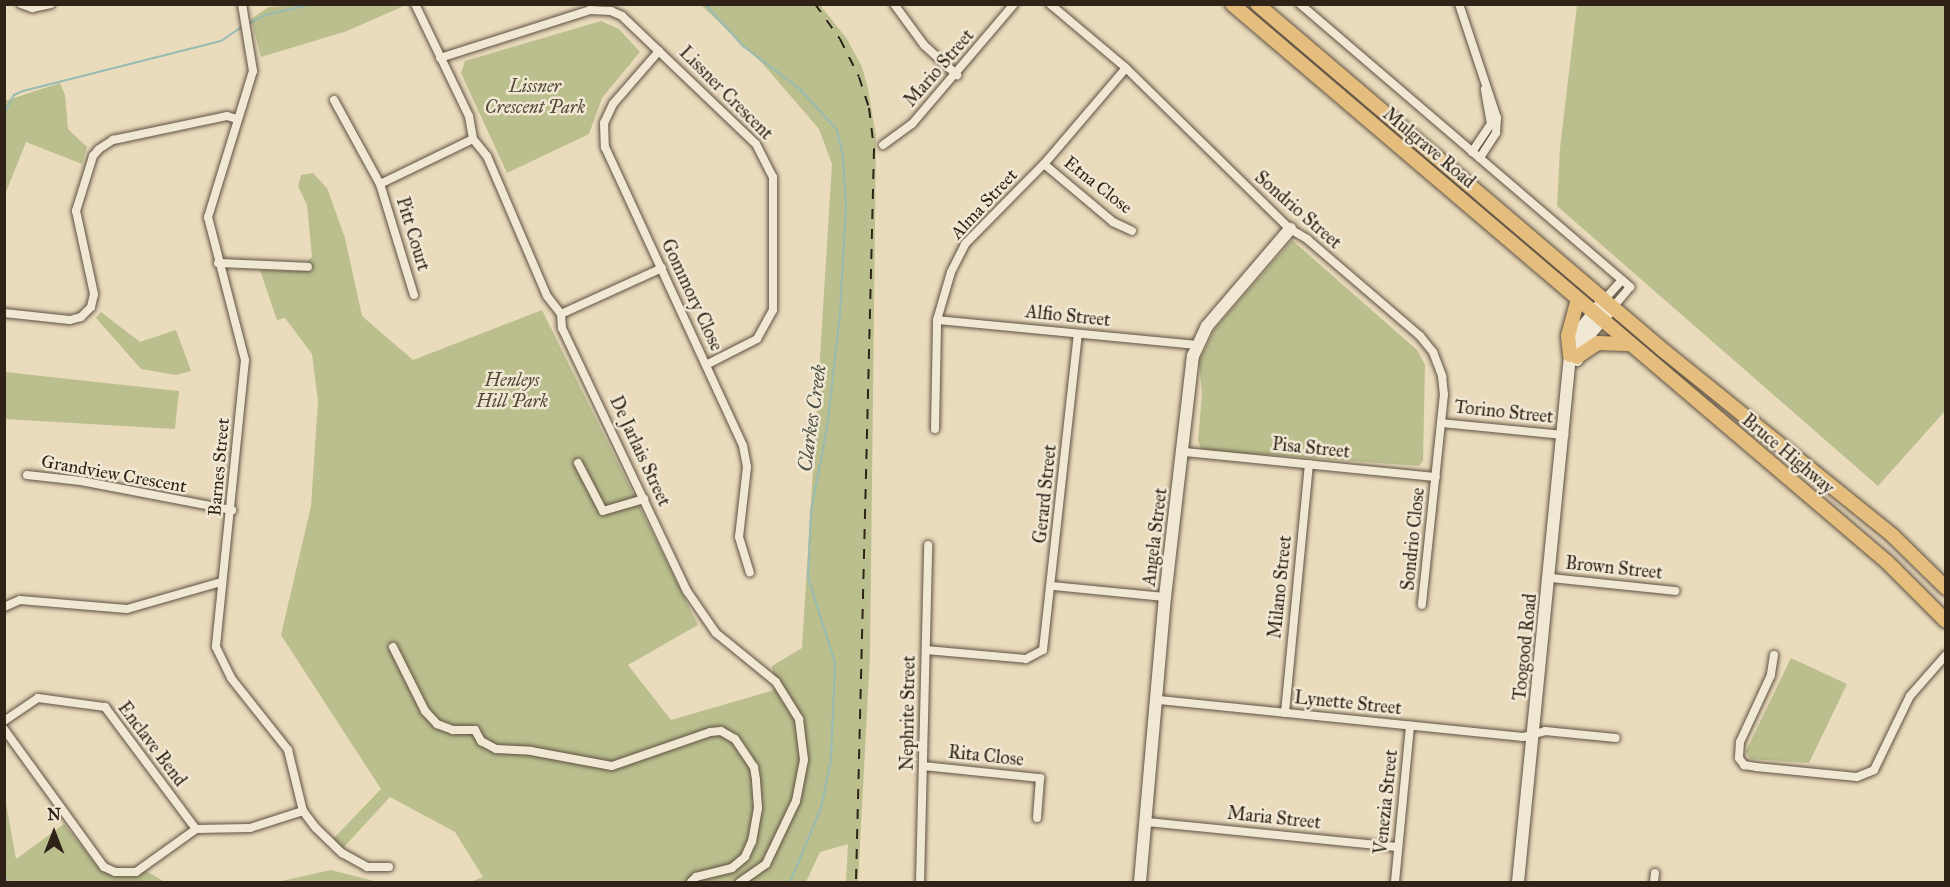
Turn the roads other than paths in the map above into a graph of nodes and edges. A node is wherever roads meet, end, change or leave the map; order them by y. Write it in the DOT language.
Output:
graph roads {
  1 [pos="21,4"];
  2 [pos="51,4"];
  3 [pos="415,4"];
  4 [pos="894,4"];
  5 [pos="1014,4"];
  6 [pos="1050,4"];
  7 [pos="1232,4"];
  8 [pos="1257,4"];
  9 [pos="1300,4"];
  10 [pos="1459,4"];
  11 [pos="242,9"];
  12 [pos="659,51"];
  13 [pos="440,58"];
  14 [pos="1126,68"];
  15 [pos="957,75"];
  16 [pos="1485,87"];
  17 [pos="334,100"];
  18 [pos="237,119"];
  19 [pos="473,139"];
  20 [pos="883,145"];
  21 [pos="1472,152"];
  22 [pos="1480,158"];
  23 [pos="1044,164"];
  24 [pos="380,183"];
  25 [pos="1290,229"];
  26 [pos="1132,231"];
  27 [pos="218,263"];
  28 [pos="308,267"];
  29 [pos="662,268"];
  30 [pos="1622,280"];
  31 [pos="414,295"];
  32 [pos="1578,299"];
  33 [pos="1609,304"];
  34 [pos="4,313"];
  35 [pos="561,314"];
  36 [pos="1598,316"];
  37 [pos="937,320"];
  38 [pos="1078,334"];
  39 [pos="1631,344"];
  40 [pos="1196,345"];
  41 [pos="1574,356"];
  42 [pos="706,365"];
  43 [pos="1441,423"];
  44 [pos="935,429"];
  45 [pos="1564,435"];
  46 [pos="1184,452"];
  47 [pos="578,463"];
  48 [pos="1309,464"];
  49 [pos="27,475"];
  50 [pos="1436,477"];
  51 [pos="644,498"];
  52 [pos="232,510"];
  53 [pos="928,545"];
  54 [pos="750,572"];
  55 [pos="1550,578"];
  56 [pos="221,582"];
  57 [pos="1053,586"];
  58 [pos="1946,588"];
  59 [pos="1675,591"];
  60 [pos="1165,597"];
  61 [pos="1422,605"];
  62 [pos="4,607"];
  63 [pos="1946,621"];
  64 [pos="393,648"];
  65 [pos="926,650"];
  66 [pos="1774,655"];
  67 [pos="1946,655"];
  68 [pos="1159,700"];
  69 [pos="1285,713"];
  70 [pos="4,721"];
  71 [pos="1410,726"];
  72 [pos="4,729"];
  73 [pos="1534,734"];
  74 [pos="1616,738"];
  75 [pos="923,766"];
  76 [pos="303,811"];
  77 [pos="1037,818"];
  78 [pos="1146,822"];
  79 [pos="195,829"];
  80 [pos="1398,847"];
  81 [pos="389,867"];
  82 [pos="691,882"];
  83 [pos="740,882"];
  84 [pos="920,882"];
  85 [pos="1140,882"];
  86 [pos="1395,882"];
  87 [pos="1520,882"];
  1 -- 2 [label="street"];
  3 -- 13 [label="street, De Jarlais Street"];
  4 -- 15 [label="street"];
  5 -- 15 [label="street, Mario Street"];
  6 -- 14 [label="street, Sondrio Street"];
  7 -- 32 [label="main road, Mulgrave Road"];
  8 -- 33 [label="main road, Mulgrave Road"];
  9 -- 21 [label="street, Mulgrave Road"];
  10 -- 16 [label="street"];
  11 -- 18 [label="street, Barnes Street"];
  12 -- 13 [label="street, Lissner Crescent"];
  12 -- 29 [label="street, Gommory Close"];
  12 -- 42 [label="street, Lissner Crescent"];
  13 -- 19 [label="street, De Jarlais Street"];
  14 -- 23 [label="street, Alma Street"];
  14 -- 25 [label="street, Sondrio Street"];
  15 -- 20 [label="street, Mario Street"];
  16 -- 21 [label="street"];
  16 -- 22 [label="street"];
  17 -- 24 [label="street, Pitt Court"];
  18 -- 27 [label="street, Barnes Street"];
  18 -- 34 [label="street"];
  19 -- 24 [label="street, Pitt Court"];
  19 -- 35 [label="street, De Jarlais Street"];
  21 -- 22 [label="street, Mulgrave Road"];
  22 -- 30 [label="street, Mulgrave Road"];
  23 -- 26 [label="street, Etna Close"];
  23 -- 37 [label="street, Alma Street"];
  24 -- 31 [label="street, Pitt Court"];
  25 -- 40 [label="street, Angela Street"];
  25 -- 43 [label="street, Sondrio Street"];
  27 -- 28 [label="street"];
  27 -- 52 [label="street, Barnes Street"];
  29 -- 35 [label="street"];
  29 -- 42 [label="street, Gommory Close"];
  30 -- 33 [label="street"];
  30 -- 33 [label="street, Mulgrave Road"];
  32 -- 36 [label="main road, Mulgrave Road"];
  32 -- 41 [label="main road"];
  33 -- 36 [label="street, Toogood Road"];
  33 -- 58 [label="main road, Bruce Highway"];
  35 -- 51 [label="street, De Jarlais Street"];
  36 -- 39 [label="main road, Bruce Highway"];
  36 -- 41 [label="street, Toogood Road"];
  37 -- 38 [label="street, Alfio Street"];
  37 -- 44 [label="street, Alma Street"];
  38 -- 40 [label="street, Alfio Street"];
  38 -- 57 [label="street, Gerard Street"];
  39 -- 41 [label="main road"];
  39 -- 63 [label="main road, Bruce Highway"];
  40 -- 46 [label="street, Angela Street"];
  41 -- 45 [label="street, Toogood Road"];
  42 -- 54 [label="street, Gommory Close"];
  43 -- 45 [label="street, Torino Street"];
  43 -- 50 [label="street, Sondrio Street"];
  45 -- 55 [label="street, Toogood Road"];
  46 -- 48 [label="street, Pisa Street"];
  46 -- 60 [label="street, Angela Street"];
  47 -- 51 [label="street"];
  48 -- 50 [label="street, Pisa Street"];
  48 -- 69 [label="street, Milano Street"];
  49 -- 52 [label="street, Grandview Crescent"];
  50 -- 61 [label="street, Sondrio Close"];
  51 -- 83 [label="street, De Jarlais Street"];
  52 -- 56 [label="street, Barnes Street"];
  53 -- 65 [label="street, Nephrite Street"];
  55 -- 59 [label="street, Brown Street"];
  55 -- 73 [label="street, Toogood Road"];
  56 -- 62 [label="street"];
  56 -- 76 [label="street, Barnes Street"];
  57 -- 60 [label="street"];
  57 -- 65 [label="street, Gerard Street"];
  60 -- 68 [label="street, Angela Street"];
  64 -- 82 [label="street"];
  65 -- 75 [label="street, Nephrite Street"];
  66 -- 67 [label="street"];
  68 -- 69 [label="street, Lynette Street"];
  68 -- 78 [label="street, Angela Street"];
  69 -- 71 [label="street, Lynette Street"];
  70 -- 79 [label="street, Enclave Bend"];
  71 -- 73 [label="street, Lynette Street"];
  71 -- 80 [label="street, Venezia Street"];
  72 -- 79 [label="street"];
  73 -- 74 [label="street, Lynette Street"];
  73 -- 87 [label="street, Toogood Road"];
  75 -- 77 [label="street, Rita Close"];
  75 -- 84 [label="street, Nephrite Street"];
  76 -- 79 [label="street"];
  76 -- 81 [label="street, Barnes Street"];
  78 -- 80 [label="street, Maria Street"];
  78 -- 85 [label="street, Angela Street"];
  80 -- 86 [label="street, Venezia Street"];
}
